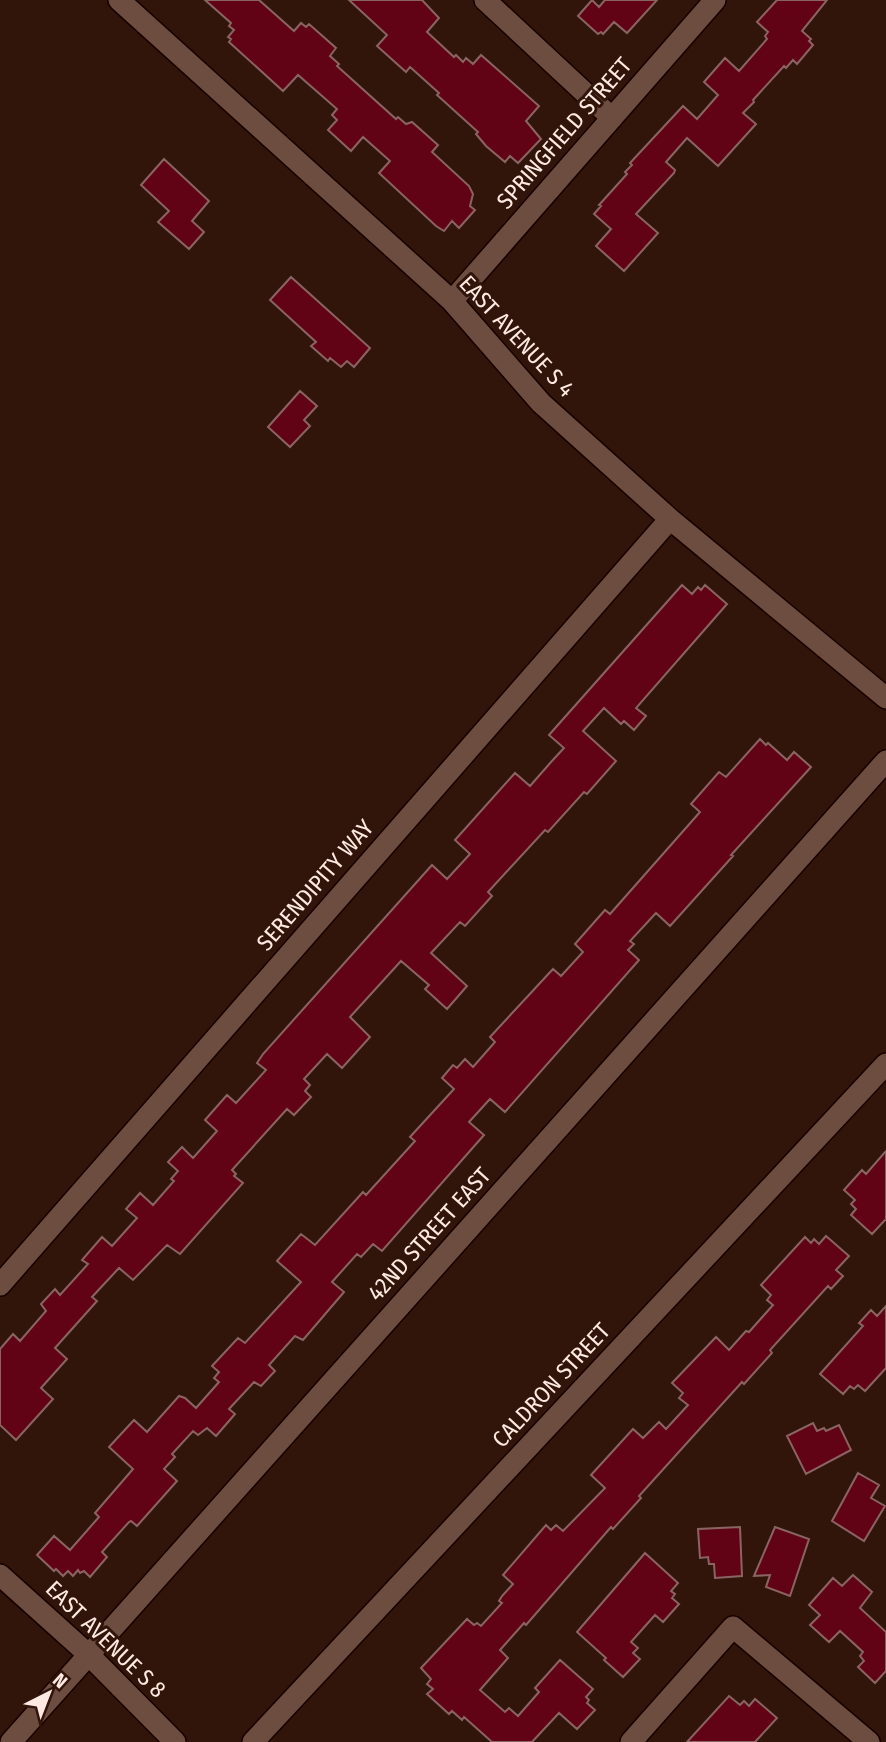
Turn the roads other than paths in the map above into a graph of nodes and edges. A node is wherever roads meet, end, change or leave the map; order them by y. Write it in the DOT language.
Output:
graph roads {
  1 [pos="118,0"];
  2 [pos="485,0"];
  3 [pos="715,0"];
  4 [pos="612,118"];
  5 [pos="452,301"];
  6 [pos="670,519"];
  7 [pos="886,698"];
  8 [pos="886,761"];
  9 [pos="886,1063"];
  10 [pos="0,1285"];
  11 [pos="0,1575"];
  12 [pos="89,1655"];
  13 [pos="11,1742"];
  14 [pos="175,1742"];
  15 [pos="253,1742"];
  16 [pos="631,1742"];
  17 [pos="869,1742"];
  1 -- 5 [label="street, EAST AVENUE S 4"];
  2 -- 4 [label="street"];
  3 -- 4 [label="street, SPRINGFIELD STREET"];
  4 -- 5 [label="street, SPRINGFIELD STREET"];
  5 -- 6 [label="street, EAST AVENUE S 4"];
  6 -- 7 [label="street, EAST AVENUE S 4"];
  6 -- 10 [label="street, SERENDIPITY WAY"];
  8 -- 12 [label="street, 42ND STREET EAST"];
  9 -- 15 [label="street, CALDRON STREET"];
  11 -- 12 [label="street, EAST AVENUE S 8"];
  12 -- 13 [label="street, 42ND STREET EAST"];
  12 -- 14 [label="street, EAST AVENUE S 8"];
  16 -- 17 [label="street"];
}
